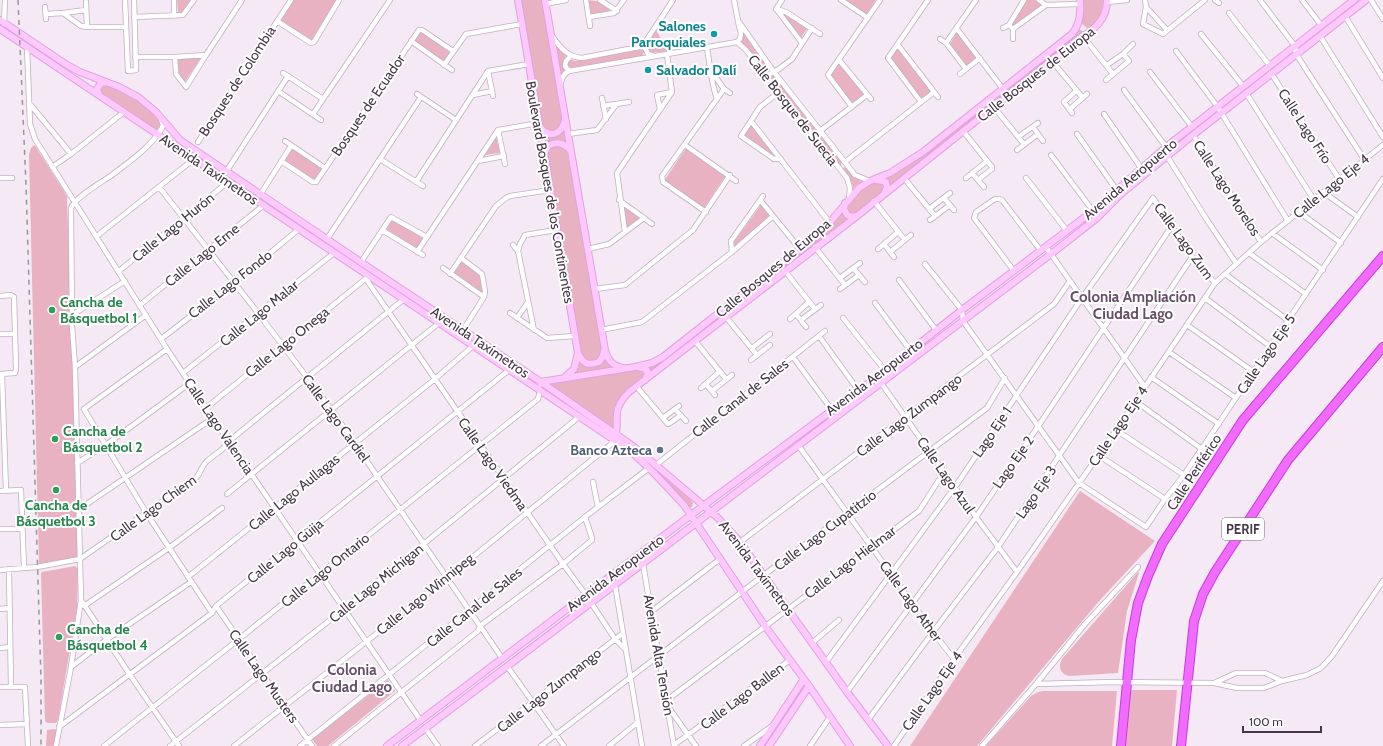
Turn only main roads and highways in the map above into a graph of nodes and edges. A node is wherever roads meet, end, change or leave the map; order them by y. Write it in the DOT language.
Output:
graph roads {
  1 [pos="1383,256"];
  2 [pos="1383,347"];
  3 [pos="1121,746"];
  4 [pos="1181,746"];
  1 -- 3 [label="highway, Calle Periférico"];
  2 -- 4 [label="highway, PERIF"];
}
